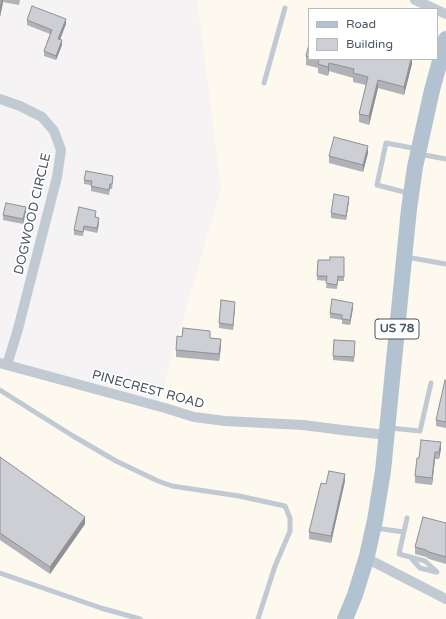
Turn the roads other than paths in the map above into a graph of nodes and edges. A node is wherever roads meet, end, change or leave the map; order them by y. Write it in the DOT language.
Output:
graph roads {
  1 [pos="420,1"];
  2 [pos="285,8"];
  3 [pos="434,8"];
  4 [pos="442,53"];
  5 [pos="264,84"];
  6 [pos="0,99"];
  7 [pos="418,151"];
  8 [pos="446,159"];
  9 [pos="411,194"];
  10 [pos="404,257"];
  11 [pos="446,264"];
  12 [pos="3,364"];
  13 [pos="431,383"];
  14 [pos="0,390"];
  15 [pos="387,431"];
  16 [pos="407,518"];
  17 [pos="373,528"];
  18 [pos="404,532"];
  19 [pos="367,556"];
  20 [pos="410,557"];
  21 [pos="0,573"];
  22 [pos="446,599"];
  23 [pos="140,619"];
  24 [pos="258,619"];
  25 [pos="345,619"];
  1 -- 3 [label="street"];
  2 -- 5 [label="lane"];
  4 -- 7 [label="main road, US 78"];
  6 -- 12 [label="street, DOGWOOD CIRCLE"];
  7 -- 8 [label="lane"];
  7 -- 9 [label="main road, US 78"];
  7 -- 9 [label="lane"];
  9 -- 10 [label="main road, US 78"];
  10 -- 11 [label="lane"];
  10 -- 15 [label="main road, US 78"];
  12 -- 15 [label="street, PINECREST ROAD"];
  13 -- 15 [label="lane"];
  14 -- 24 [label="lane"];
  15 -- 17 [label="main road, US 78"];
  16 -- 18 [label="lane"];
  17 -- 18 [label="lane"];
  17 -- 19 [label="main road, US 78"];
  18 -- 20 [label="lane"];
  19 -- 22 [label="street"];
  19 -- 25 [label="main road, US 78"];
  20 -- 20 [label="lane"];
  21 -- 23 [label="lane"];
}
